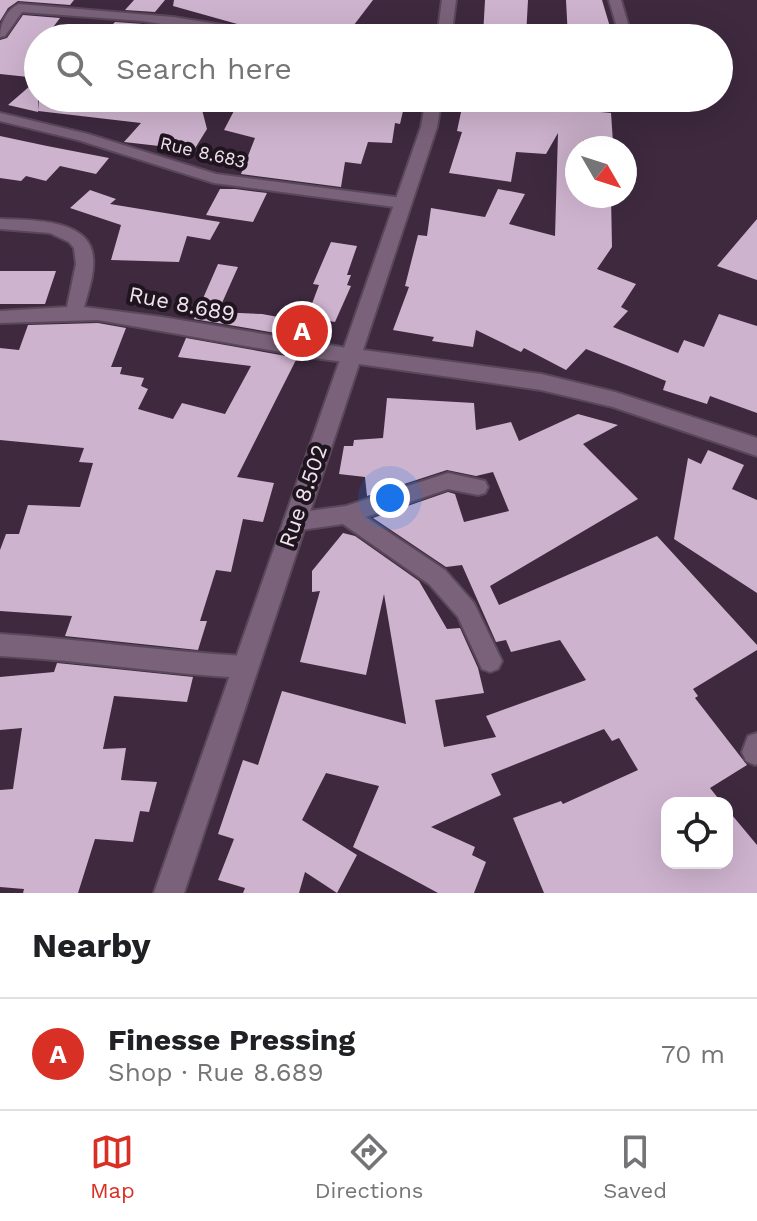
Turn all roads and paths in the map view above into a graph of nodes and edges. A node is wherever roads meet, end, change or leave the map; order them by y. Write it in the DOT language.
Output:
graph roads {
  1 [pos="449,0"];
  2 [pos="615,0"];
  3 [pos="34,5"];
  4 [pos="204,24"];
  5 [pos="446,24"];
  6 [pos="622,24"];
  7 [pos="0,33"];
  8 [pos="432,112"];
  9 [pos="0,117"];
  10 [pos="402,203"];
  11 [pos="0,224"];
  12 [pos="74,313"];
  13 [pos="0,317"];
  14 [pos="353,356"];
  15 [pos="757,447"];
  16 [pos="478,487"];
  17 [pos="346,515"];
  18 [pos="294,522"];
  19 [pos="0,645"];
  20 [pos="490,661"];
  21 [pos="245,667"];
  22 [pos="169,893"];
  1 -- 5 [label="main road"];
  2 -- 6 [label="street"];
  3 -- 4 [label="street"];
  3 -- 7 [label="street"];
  8 -- 10 [label="main road, Rue 8.502"];
  9 -- 10 [label="street, Rue 8.683"];
  10 -- 14 [label="main road, Rue 8.502"];
  11 -- 12 [label="street"];
  12 -- 13 [label="street, Rue 8.689"];
  12 -- 14 [label="street, Rue 8.689"];
  14 -- 15 [label="main road"];
  14 -- 18 [label="main road, Rue 8.502"];
  16 -- 17 [label="street"];
  17 -- 18 [label="street"];
  17 -- 20 [label="street"];
  18 -- 21 [label="main road, Rue 8.502"];
  19 -- 21 [label="street"];
  21 -- 22 [label="main road, Rue 8.502"];
}
